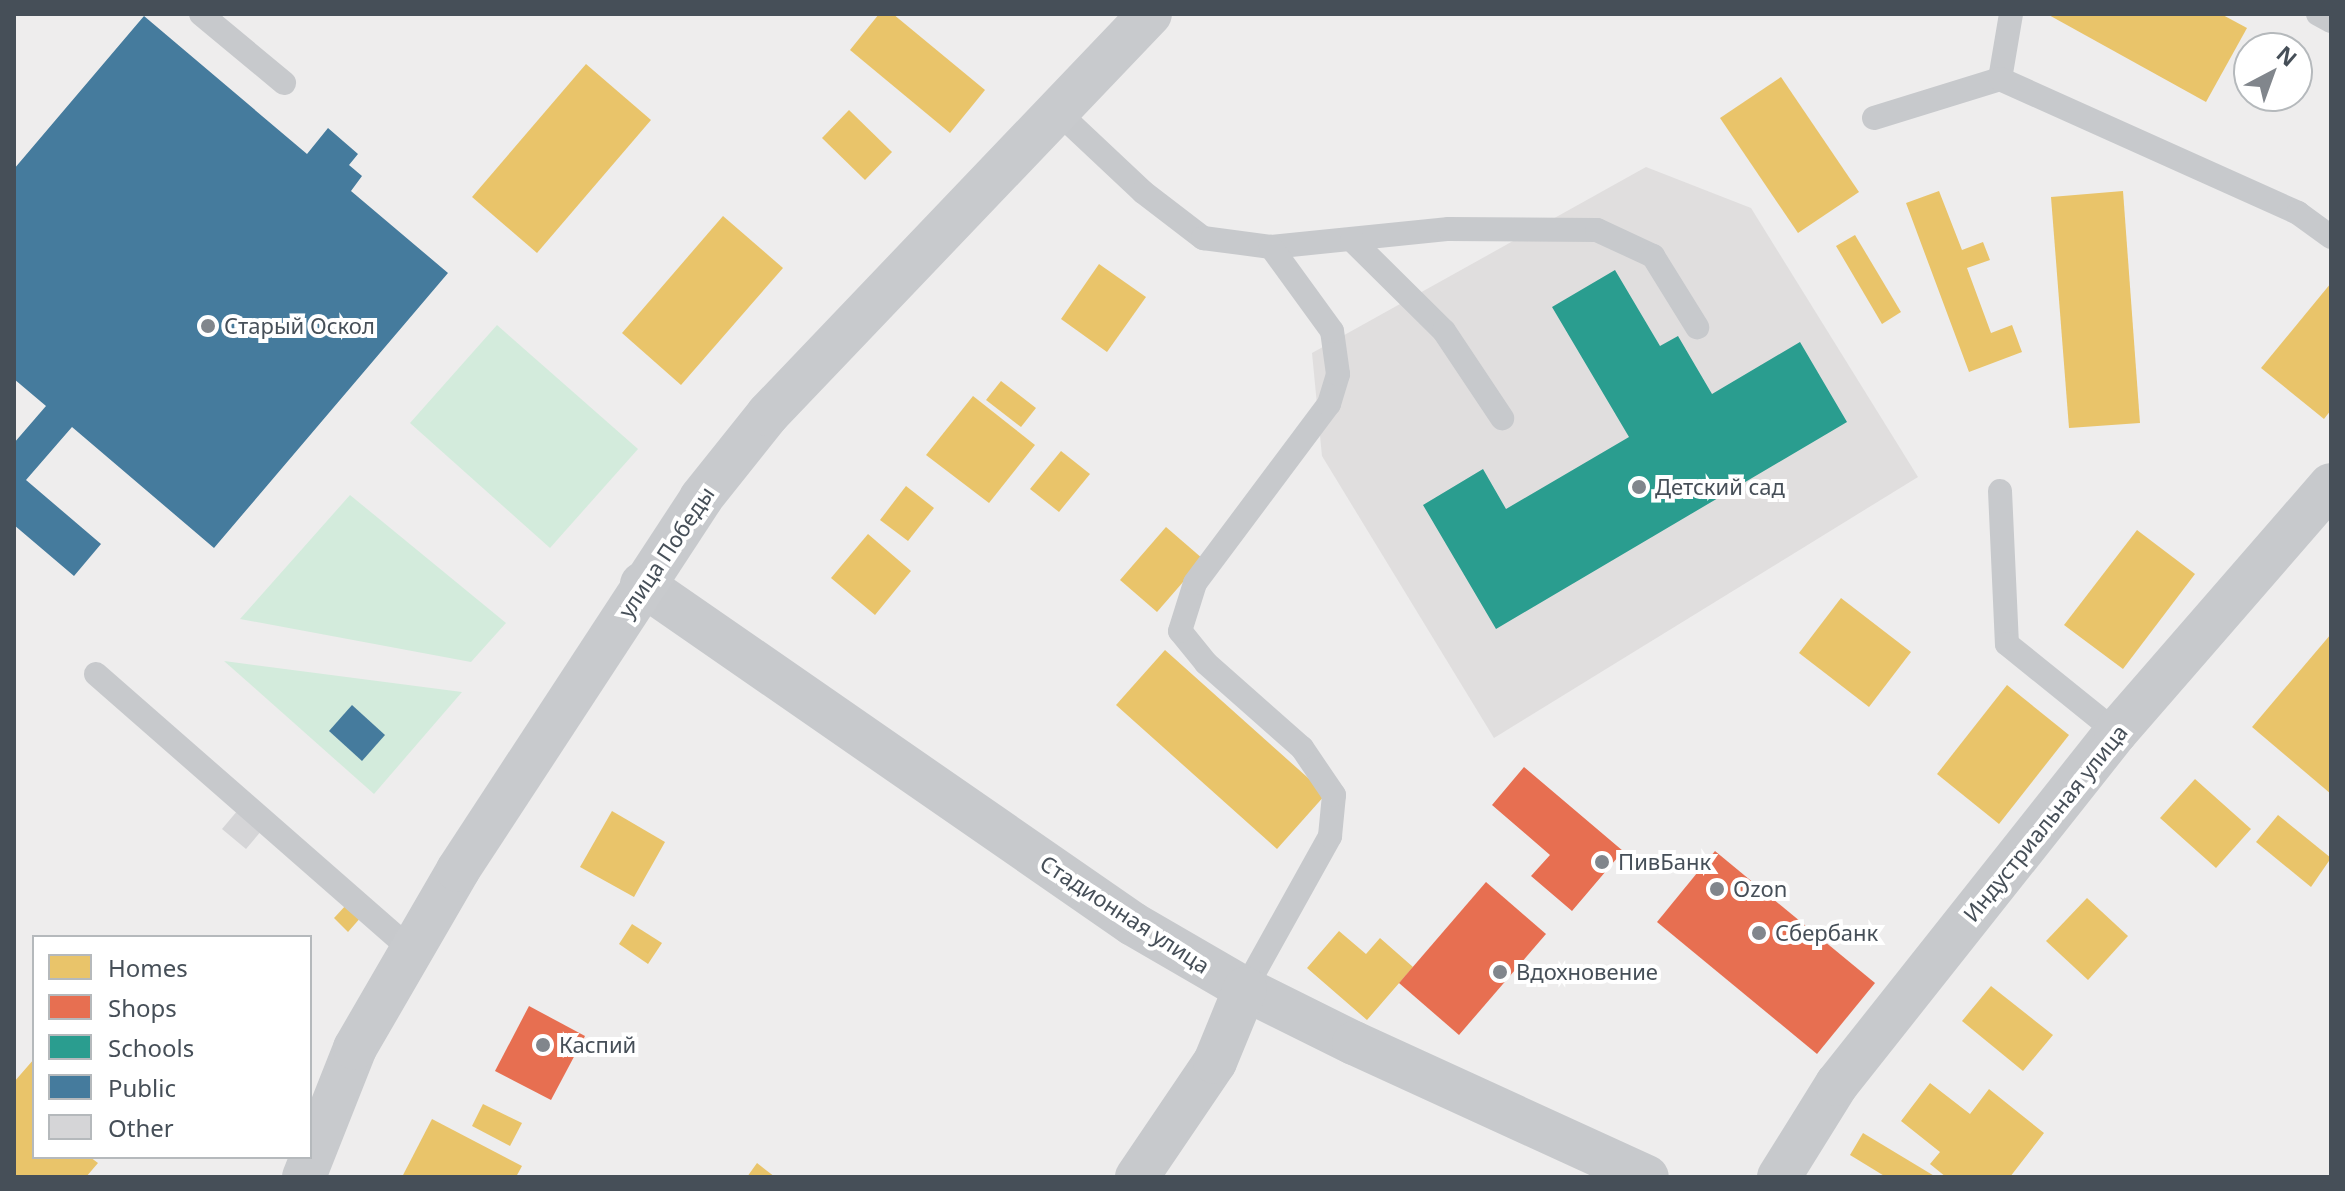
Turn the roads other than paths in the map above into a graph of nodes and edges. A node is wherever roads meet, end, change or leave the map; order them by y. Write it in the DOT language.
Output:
graph roads {
  1 [pos="201,14"];
  2 [pos="1150,14"];
  3 [pos="2011,14"];
  4 [pos="2318,14"];
  5 [pos="2331,21"];
  6 [pos="2000,79"];
  7 [pos="284,83"];
  8 [pos="1059,113"];
  9 [pos="1874,118"];
  10 [pos="2331,237"];
  11 [pos="1352,240"];
  12 [pos="1271,247"];
  13 [pos="1697,327"];
  14 [pos="1502,418"];
  15 [pos="2331,485"];
  16 [pos="2000,491"];
  17 [pos="642,584"];
  18 [pos="96,674"];
  19 [pos="2116,732"];
  20 [pos="412,951"];
  21 [pos="1245,989"];
  22 [pos="312,1157"];
  23 [pos="1137,1177"];
  24 [pos="1647,1177"];
  25 [pos="1779,1177"];
  1 -- 7 [label="lane"];
  2 -- 8 [label="street, улица Победы"];
  3 -- 6 [label="lane"];
  4 -- 5 [label="lane"];
  6 -- 9 [label="lane"];
  6 -- 10 [label="lane"];
  8 -- 12 [label="lane"];
  8 -- 17 [label="street, улица Победы"];
  11 -- 12 [label="lane"];
  11 -- 13 [label="lane"];
  11 -- 14 [label="lane"];
  12 -- 21 [label="lane"];
  15 -- 19 [label="street, Индустриальная улица"];
  16 -- 19 [label="lane"];
  17 -- 20 [label="street, улица Победы"];
  17 -- 21 [label="street, Стадионная улица"];
  18 -- 20 [label="lane"];
  19 -- 25 [label="street, Индустриальная улица"];
  20 -- 22 [label="street, улица Победы"];
  21 -- 23 [label="street"];
  21 -- 24 [label="street, Стадионная улица"];
}
